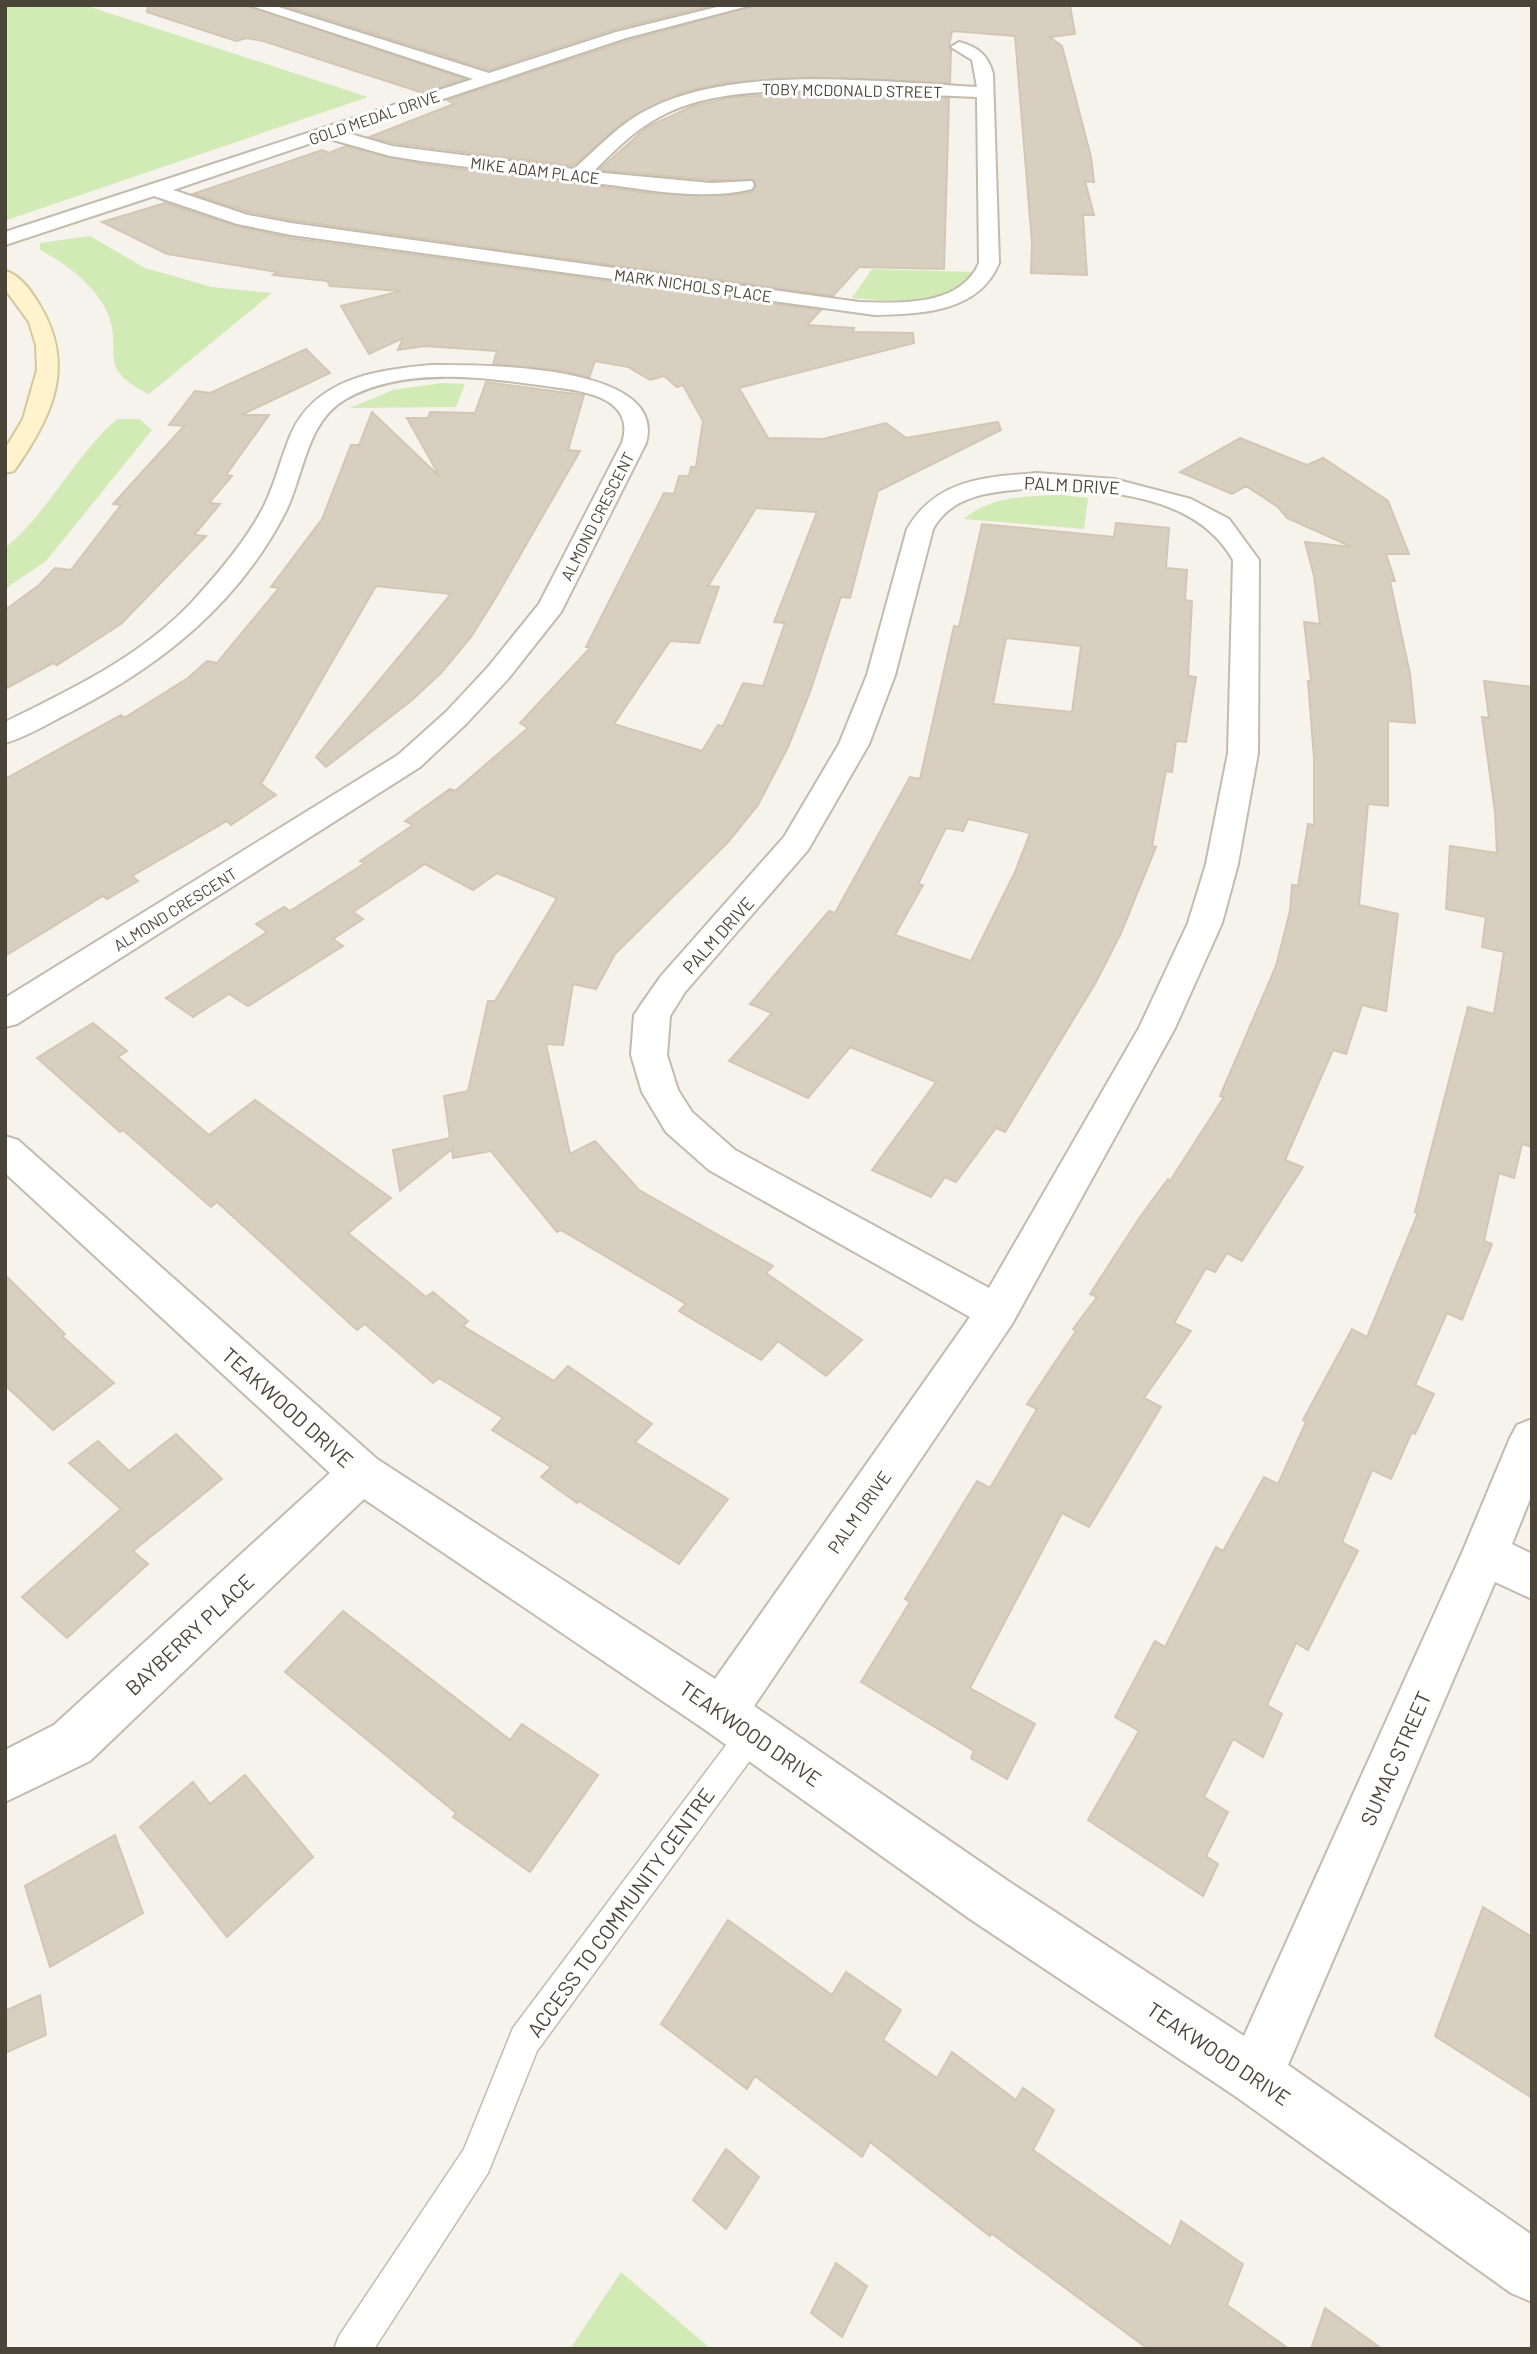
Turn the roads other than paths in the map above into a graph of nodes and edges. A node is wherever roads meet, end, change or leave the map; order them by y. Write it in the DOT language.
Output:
graph roads {
  1 [pos="745,5"];
  2 [pos="264,6"];
  3 [pos="959,47"];
  4 [pos="487,78"];
  5 [pos="985,92"];
  6 [pos="327,133"];
  7 [pos="579,175"];
  8 [pos="745,185"];
  9 [pos="156,190"];
  10 [pos="5,239"];
  11 [pos="5,277"];
  12 [pos="5,466"];
  13 [pos="5,734"];
  14 [pos="5,1015"];
  15 [pos="5,1150"];
  16 [pos="997,1312"];
  17 [pos="1532,1438"];
  18 [pos="362,1473"];
  19 [pos="1485,1553"];
  20 [pos="1532,1578"];
  21 [pos="736,1723"];
  22 [pos="5,1777"];
  23 [pos="1255,2076"];
  24 [pos="1532,2272"];
  25 [pos="352,2349"];
  1 -- 4 [label="street, GOLD MEDAL DRIVE"];
  2 -- 4 [label="street"];
  3 -- 5 [label="street, MARK NICHOLS PLACE"];
  4 -- 6 [label="street, GOLD MEDAL DRIVE"];
  5 -- 7 [label="street, TOBY MCDONALD STREET"];
  5 -- 9 [label="street, MARK NICHOLS PLACE"];
  6 -- 7 [label="street, MIKE ADAM PLACE"];
  6 -- 9 [label="street, GOLD MEDAL DRIVE"];
  7 -- 8 [label="street, MIKE ADAM PLACE"];
  9 -- 10 [label="street, GOLD MEDAL DRIVE"];
  11 -- 12 [label="main road"];
  13 -- 14 [label="street, ALMOND CRESCENT"];
  15 -- 18 [label="street, TEAKWOOD DRIVE"];
  16 -- 16 [label="street, PALM DRIVE"];
  16 -- 21 [label="street, PALM DRIVE"];
  17 -- 19 [label="street, SUMAC STREET"];
  18 -- 21 [label="street, TEAKWOOD DRIVE"];
  18 -- 22 [label="street, BAYBERRY PLACE"];
  19 -- 20 [label="street"];
  19 -- 23 [label="street, SUMAC STREET"];
  21 -- 23 [label="street, TEAKWOOD DRIVE"];
  21 -- 25 [label="lane, ACCESS TO COMMUNITY CENTRE"];
  23 -- 24 [label="street, TEAKWOOD DRIVE"];
}
